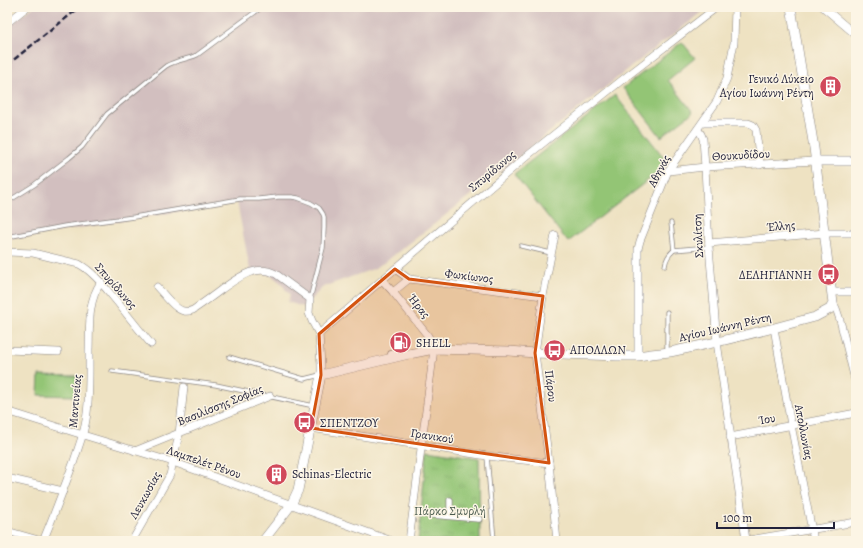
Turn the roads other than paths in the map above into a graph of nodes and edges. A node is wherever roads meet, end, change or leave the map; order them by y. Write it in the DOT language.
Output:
graph roads {
  1 [pos="27,7"];
  2 [pos="262,7"];
  3 [pos="717,7"];
  4 [pos="735,7"];
  5 [pos="791,7"];
  6 [pos="823,7"];
  7 [pos="7,16"];
  8 [pos="15,16"];
  9 [pos="7,23"];
  10 [pos="856,35"];
  11 [pos="703,122"];
  12 [pos="698,130"];
  13 [pos="815,161"];
  14 [pos="856,161"];
  15 [pos="760,165"];
  16 [pos="705,168"];
  17 [pos="668,171"];
  18 [pos="7,202"];
  19 [pos="671,223"];
  20 [pos="824,233"];
  21 [pos="856,233"];
  22 [pos="555,235"];
  23 [pos="7,237"];
  24 [pos="709,245"];
  25 [pos="521,246"];
  26 [pos="674,250"];
  27 [pos="7,252"];
  28 [pos="551,253"];
  29 [pos="665,266"];
  30 [pos="395,269"];
  31 [pos="409,279"];
  32 [pos="382,280"];
  33 [pos="101,282"];
  34 [pos="158,288"];
  35 [pos="393,292"];
  36 [pos="832,292"];
  37 [pos="856,292"];
  38 [pos="543,296"];
  39 [pos="310,299"];
  40 [pos="832,303"];
  41 [pos="667,312"];
  42 [pos="774,328"];
  43 [pos="319,334"];
  44 [pos="717,342"];
  45 [pos="151,344"];
  46 [pos="434,349"];
  47 [pos="7,350"];
  48 [pos="58,352"];
  49 [pos="667,352"];
  50 [pos="535,353"];
  51 [pos="638,356"];
  52 [pos="229,357"];
  53 [pos="854,367"];
  54 [pos="112,371"];
  55 [pos="321,375"];
  56 [pos="856,384"];
  57 [pos="184,387"];
  58 [pos="270,396"];
  59 [pos="315,406"];
  60 [pos="7,411"];
  61 [pos="856,413"];
  62 [pos="791,426"];
  63 [pos="311,428"];
  64 [pos="179,434"];
  65 [pos="83,435"];
  66 [pos="730,437"];
  67 [pos="422,445"];
  68 [pos="135,451"];
  69 [pos="487,456"];
  70 [pos="173,462"];
  71 [pos="549,463"];
  72 [pos="7,478"];
  73 [pos="63,491"];
  74 [pos="450,500"];
  75 [pos="291,505"];
  76 [pos="420,514"];
  77 [pos="450,516"];
  78 [pos="479,519"];
  79 [pos="856,522"];
  80 [pos="812,530"];
  81 [pos="7,531"];
  82 [pos="768,539"];
  83 [pos="746,540"];
  84 [pos="43,541"];
  85 [pos="132,541"];
  86 [pos="263,541"];
  87 [pos="392,541"];
  88 [pos="409,541"];
  89 [pos="494,541"];
  90 [pos="557,541"];
  91 [pos="743,541"];
  92 [pos="814,541"];
  1 -- 8 [label="street"];
  2 -- 18 [label="lane"];
  3 -- 30 [label="street, Σπυρίδωνος"];
  4 -- 11 [label="street, Αθηνάς"];
  5 -- 13 [label="street"];
  6 -- 10 [label="street"];
  7 -- 8 [label="street"];
  8 -- 9 [label="street"];
  11 -- 12 [label="street, Αθηνάς"];
  11 -- 15 [label="street"];
  12 -- 16 [label="street, Σκυλίτση"];
  12 -- 17 [label="street, Αθηνάς"];
  13 -- 14 [label="street"];
  13 -- 15 [label="street, Θουκυδίδου"];
  13 -- 20 [label="street"];
  15 -- 16 [label="street, Θουκυδίδου"];
  16 -- 17 [label="street, Θουκυδίδου"];
  16 -- 24 [label="street, Σκυλίτση"];
  17 -- 51 [label="street, Αθηνάς"];
  19 -- 26 [label="lane"];
  20 -- 21 [label="street, Έλλης"];
  20 -- 24 [label="street, Έλλης"];
  20 -- 36 [label="street"];
  22 -- 28 [label="street, Πάρου"];
  23 -- 39 [label="lane"];
  24 -- 26 [label="lane"];
  24 -- 44 [label="street, Σκυλίτση"];
  25 -- 28 [label="lane"];
  26 -- 29 [label="lane"];
  27 -- 33 [label="street, Σπυρίδωνος"];
  28 -- 38 [label="street, Πάρου"];
  30 -- 31 [label="street, Φωκίωνος"];
  30 -- 32 [label="street, Σπυρίδωνος"];
  31 -- 35 [label="street"];
  31 -- 38 [label="street, Φωκίωνος"];
  32 -- 35 [label="street, Ήρας"];
  32 -- 43 [label="street, Σπυρίδωνος"];
  33 -- 45 [label="street, Σπυρίδωνος"];
  33 -- 65 [label="street, Μαντινείας"];
  34 -- 39 [label="street"];
  35 -- 46 [label="street, Ήρας"];
  36 -- 37 [label="street"];
  36 -- 40 [label="street"];
  38 -- 50 [label="street, Πάρου"];
  39 -- 43 [label="street"];
  40 -- 42 [label="street, Αγίου Ιωάννη Ρέντη"];
  40 -- 53 [label="street"];
  41 -- 49 [label="lane"];
  42 -- 44 [label="street, Αγίου Ιωάννη Ρέντη"];
  42 -- 62 [label="street, Απολλωνίας"];
  43 -- 55 [label="street"];
  44 -- 49 [label="street, Αγίου Ιωάννη Ρέντη"];
  44 -- 66 [label="street, Σκυλίτση"];
  46 -- 50 [label="street, Αγίου Ιωάννη Ρέντη"];
  46 -- 55 [label="street, Αγίου Ιωάννη Ρέντη"];
  46 -- 67 [label="street"];
  47 -- 48 [label="street"];
  49 -- 51 [label="street, Αγίου Ιωάννη Ρέντη"];
  50 -- 51 [label="street, Αγίου Ιωάννη Ρέντη"];
  50 -- 71 [label="street, Πάρου"];
  52 -- 55 [label="lane"];
  53 -- 56 [label="street"];
  54 -- 58 [label="lane"];
  55 -- 59 [label="street"];
  57 -- 64 [label="street, Λευκωσίας"];
  58 -- 59 [label="lane, Βασιλίσσης Σοφίας"];
  58 -- 64 [label="street, Βασιλίσσης Σοφίας"];
  59 -- 63 [label="street"];
  60 -- 65 [label="street, Λαμπελέτ Ρένου"];
  61 -- 62 [label="street, Ίου"];
  62 -- 66 [label="street, Ίου"];
  62 -- 80 [label="street, Απολλωνίας"];
  63 -- 67 [label="street, Γρανικού"];
  63 -- 75 [label="street"];
  64 -- 68 [label="street, Βασιλίσσης Σοφίας"];
  64 -- 70 [label="street, Λευκωσίας"];
  65 -- 68 [label="street, Λαμπελέτ Ρένου"];
  65 -- 73 [label="street, Μαντινείας"];
  66 -- 83 [label="street, Σκυλίτση"];
  67 -- 69 [label="street, Γρανικού"];
  67 -- 88 [label="street"];
  68 -- 70 [label="street, Λαμπελέτ Ρένου"];
  69 -- 71 [label="street, Γρανικού"];
  69 -- 89 [label="lane"];
  70 -- 75 [label="street, Λαμπελέτ Ρένου"];
  70 -- 85 [label="street, Λευκωσίας"];
  71 -- 90 [label="street, Πάρου"];
  72 -- 73 [label="street"];
  73 -- 84 [label="street, Μαντινείας"];
  74 -- 77 [label="street"];
  75 -- 86 [label="street"];
  75 -- 87 [label="street, Λαμπελέτ Ρένου"];
  76 -- 77 [label="street"];
  77 -- 78 [label="street"];
  79 -- 80 [label="street"];
  80 -- 82 [label="street"];
  80 -- 92 [label="street, Απολλωνίας"];
  81 -- 84 [label="street"];
  82 -- 83 [label="street"];
  83 -- 91 [label="street"];
}
